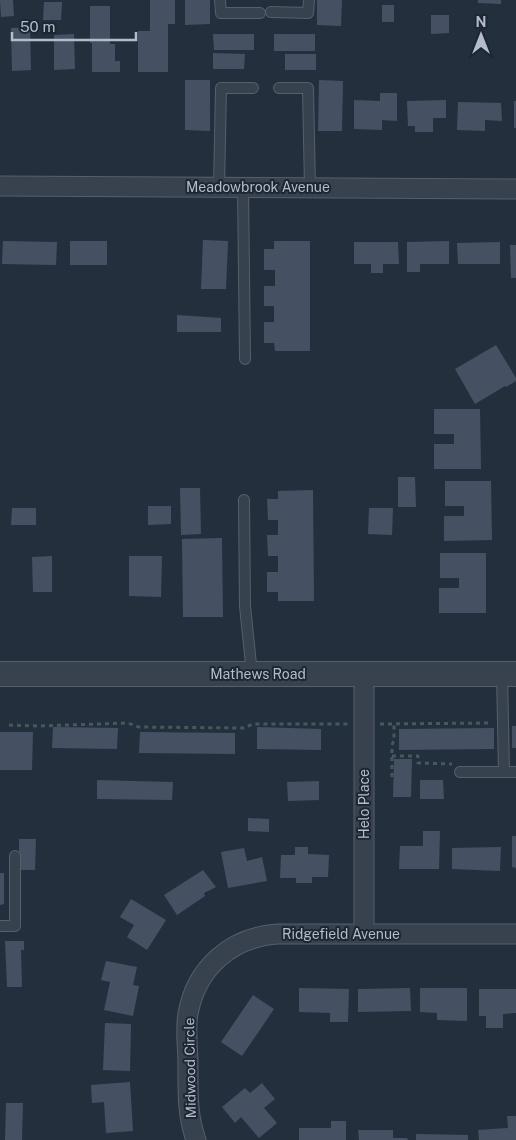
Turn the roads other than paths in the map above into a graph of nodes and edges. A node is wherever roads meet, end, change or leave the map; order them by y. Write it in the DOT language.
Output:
graph roads {
  1 [pos="220,0"];
  2 [pos="309,0"];
  3 [pos="271,12"];
  4 [pos="260,13"];
  5 [pos="252,88"];
  6 [pos="279,88"];
  7 [pos="0,186"];
  8 [pos="219,187"];
  9 [pos="243,187"];
  10 [pos="310,188"];
  11 [pos="516,189"];
  12 [pos="245,359"];
  13 [pos="244,500"];
  14 [pos="0,674"];
  15 [pos="252,674"];
  16 [pos="364,674"];
  17 [pos="509,674"];
  18 [pos="460,772"];
  19 [pos="504,772"];
  20 [pos="516,772"];
  21 [pos="15,856"];
  22 [pos="0,926"];
  23 [pos="364,934"];
  24 [pos="516,934"];
  25 [pos="192,996"];
  26 [pos="196,1140"];
  1 -- 4 [label="lane"];
  2 -- 3 [label="lane"];
  5 -- 8 [label="lane"];
  6 -- 10 [label="lane"];
  7 -- 8 [label="street, Meadowbrook Avenue"];
  8 -- 9 [label="street, Meadowbrook Avenue"];
  9 -- 10 [label="street, Meadowbrook Avenue"];
  9 -- 12 [label="lane"];
  10 -- 11 [label="street, Meadowbrook Avenue"];
  13 -- 15 [label="lane"];
  14 -- 15 [label="street, Mathews Road"];
  15 -- 16 [label="street, Mathews Road"];
  16 -- 17 [label="street, Mathews Road"];
  16 -- 23 [label="street, Helo Place"];
  17 -- 19 [label="lane"];
  18 -- 19 [label="lane"];
  19 -- 20 [label="lane"];
  21 -- 22 [label="lane"];
  23 -- 24 [label="street, Ridgefield Avenue"];
  23 -- 25 [label="street, Ridgefield Avenue"];
  25 -- 26 [label="street, Midwood Circle"];
}
